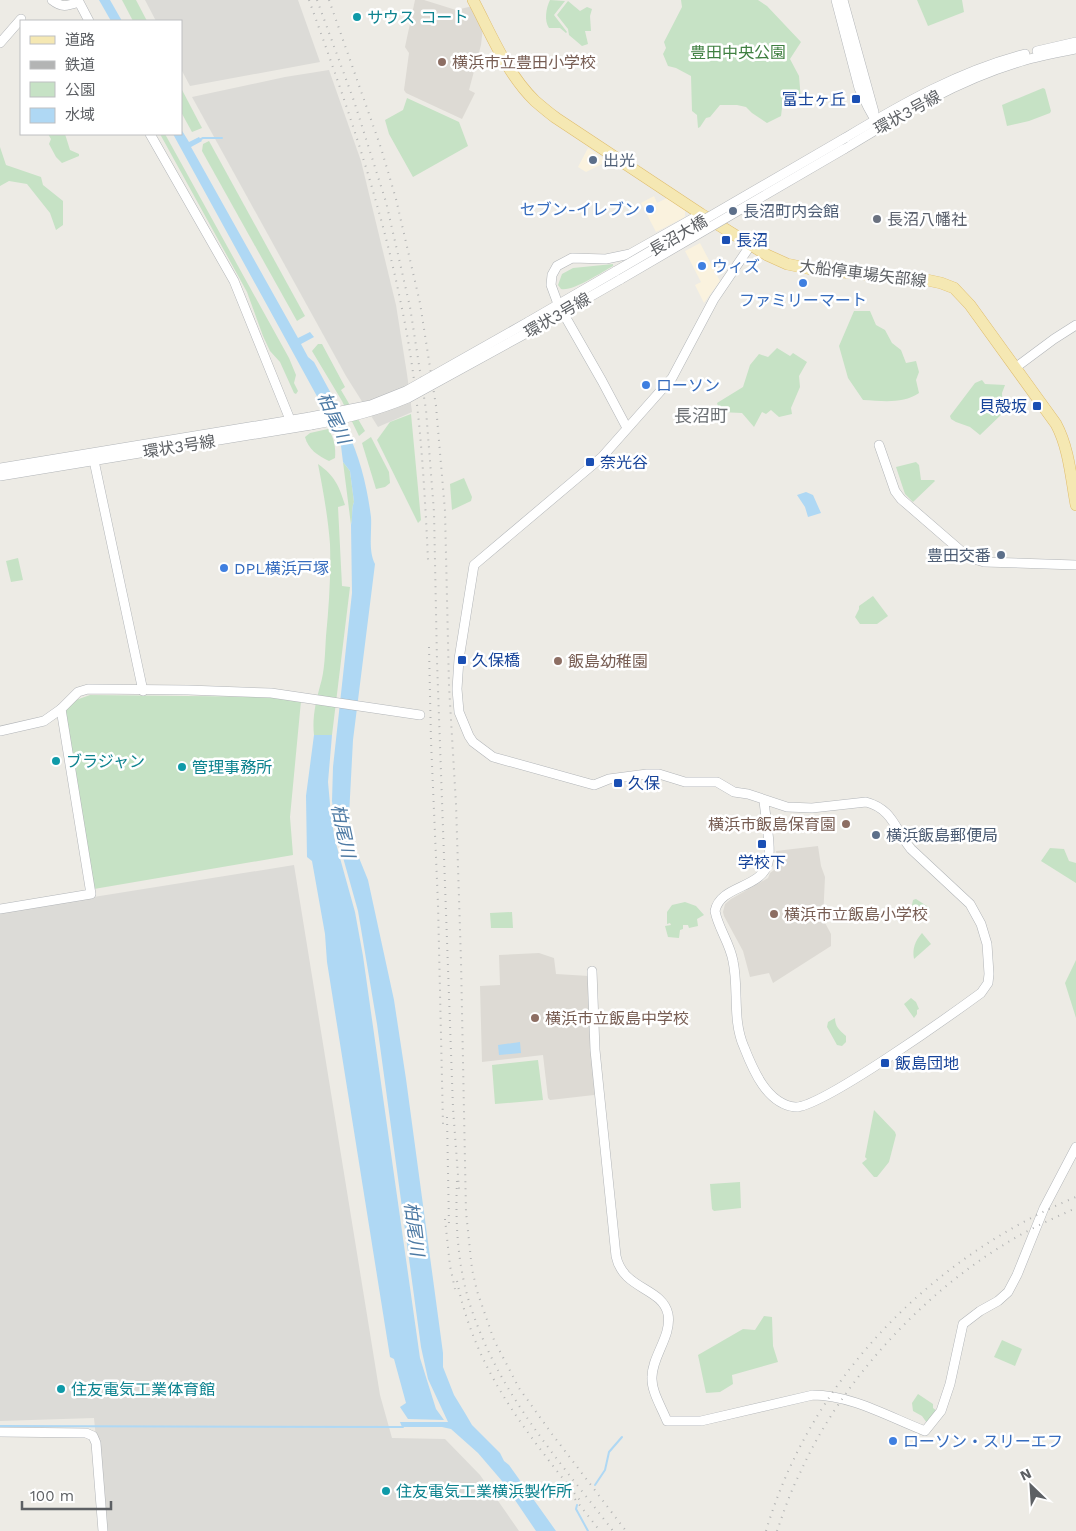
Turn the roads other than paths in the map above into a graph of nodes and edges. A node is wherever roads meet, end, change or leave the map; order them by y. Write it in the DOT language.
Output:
graph roads {
  1 [pos="52,0"];
  2 [pos="472,0"];
  3 [pos="836,0"];
  4 [pos="843,0"];
  5 [pos="20,20"];
  6 [pos="88,20"];
  7 [pos="1076,42"];
  8 [pos="0,43"];
  9 [pos="1076,49"];
  10 [pos="878,124"];
  11 [pos="151,135"];
  12 [pos="845,138"];
  13 [pos="701,214"];
  14 [pos="750,246"];
  15 [pos="618,275"];
  16 [pos="558,304"];
  17 [pos="563,313"];
  18 [pos="1076,325"];
  19 [pos="530,326"];
  20 [pos="1015,368"];
  21 [pos="292,423"];
  22 [pos="627,428"];
  23 [pos="879,446"];
  24 [pos="93,457"];
  25 [pos="0,468"];
  26 [pos="0,476"];
  27 [pos="1076,505"];
  28 [pos="1076,565"];
  29 [pos="143,690"];
  30 [pos="61,709"];
  31 [pos="420,715"];
  32 [pos="0,731"];
  33 [pos="764,800"];
  34 [pos="0,909"];
  35 [pos="592,971"];
  36 [pos="1076,1147"];
  37 [pos="0,1432"];
  38 [pos="103,1531"];
  1 -- 6 [label="street"];
  2 -- 13 [label="main road, 大船停車場矢部線"];
  3 -- 10 [label="street"];
  4 -- 10 [label="street"];
  5 -- 8 [label="street"];
  7 -- 10 [label="street, 環状3号線"];
  9 -- 10 [label="street, 環状3号線"];
  10 -- 12 [label="street, 環状3号線"];
  10 -- 15 [label="street, 環状3号線, bridge"];
  11 -- 21 [label="street"];
  12 -- 15 [label="street, 長沼大橋, bridge"];
  13 -- 14 [label="main road, 大船停車場矢部線"];
  13 -- 16 [label="street"];
  14 -- 20 [label="main road, 大船停車場矢部線"];
  14 -- 22 [label="street"];
  15 -- 16 [label="street"];
  15 -- 17 [label="street, 環状3号線"];
  16 -- 17 [label="street"];
  16 -- 19 [label="street"];
  17 -- 19 [label="street, 環状3号線"];
  17 -- 22 [label="street"];
  18 -- 20 [label="street"];
  19 -- 21 [label="street, 環状3号線, bridge"];
  20 -- 27 [label="main road, 大船停車場矢部線"];
  21 -- 24 [label="street, 環状3号線"];
  22 -- 33 [label="street"];
  23 -- 28 [label="street"];
  24 -- 25 [label="street, 環状3号線"];
  24 -- 26 [label="street, 環状3号線"];
  24 -- 29 [label="street"];
  29 -- 30 [label="street"];
  29 -- 31 [label="street"];
  30 -- 32 [label="street"];
  30 -- 34 [label="street"];
  33 -- 33 [label="street"];
  35 -- 36 [label="street"];
  37 -- 38 [label="street"];
}
